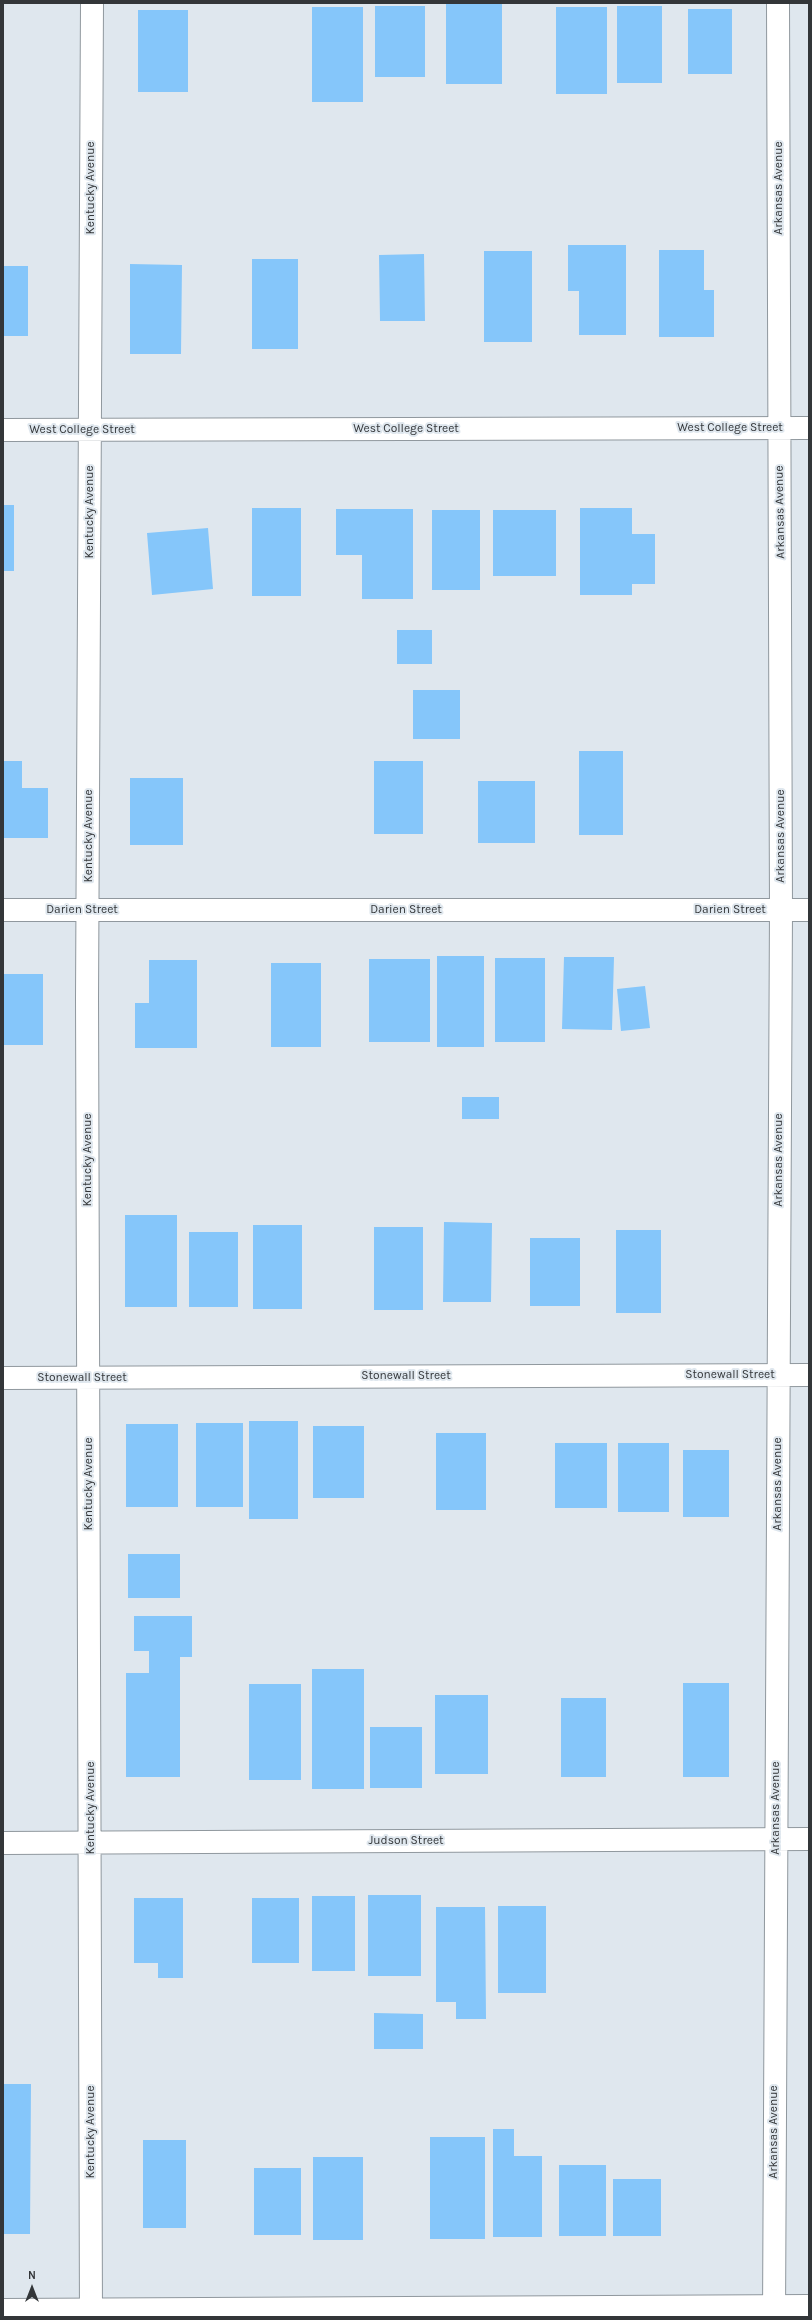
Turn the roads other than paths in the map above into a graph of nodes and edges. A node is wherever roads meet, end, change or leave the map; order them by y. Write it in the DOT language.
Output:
graph roads {
  1 [pos="92,3"];
  2 [pos="778,3"];
  3 [pos="779,428"];
  4 [pos="809,428"];
  5 [pos="3,430"];
  6 [pos="90,430"];
  7 [pos="3,910"];
  8 [pos="89,910"];
  9 [pos="781,910"];
  10 [pos="809,910"];
  11 [pos="778,1375"];
  12 [pos="809,1375"];
  13 [pos="3,1378"];
  14 [pos="89,1378"];
  15 [pos="809,1839"];
  16 [pos="776,1840"];
  17 [pos="3,1843"];
  18 [pos="91,1843"];
  19 [pos="809,2306"];
  20 [pos="3,2310"];
  21 [pos="774,2312"];
  22 [pos="91,2314"];
  1 -- 6 [label="street, Kentucky Avenue"];
  2 -- 3 [label="street, Arkansas Avenue"];
  3 -- 4 [label="street, West College Street"];
  3 -- 6 [label="street, West College Street"];
  3 -- 9 [label="street, Arkansas Avenue"];
  5 -- 6 [label="street, West College Street"];
  6 -- 8 [label="street, Kentucky Avenue"];
  7 -- 8 [label="street, Darien Street"];
  8 -- 9 [label="street, Darien Street"];
  8 -- 14 [label="street, Kentucky Avenue"];
  9 -- 10 [label="street, Darien Street"];
  9 -- 11 [label="street, Arkansas Avenue"];
  11 -- 12 [label="street, Stonewall Street"];
  11 -- 14 [label="street, Stonewall Street"];
  11 -- 16 [label="street, Arkansas Avenue"];
  13 -- 14 [label="street, Stonewall Street"];
  14 -- 18 [label="street, Kentucky Avenue"];
  15 -- 16 [label="street, Judson Street"];
  16 -- 18 [label="street, Judson Street"];
  16 -- 21 [label="street, Arkansas Avenue"];
  17 -- 18 [label="street, Judson Street"];
  18 -- 22 [label="street, Kentucky Avenue"];
  19 -- 21 [label="street"];
  20 -- 22 [label="street"];
  21 -- 22 [label="street"];
}
